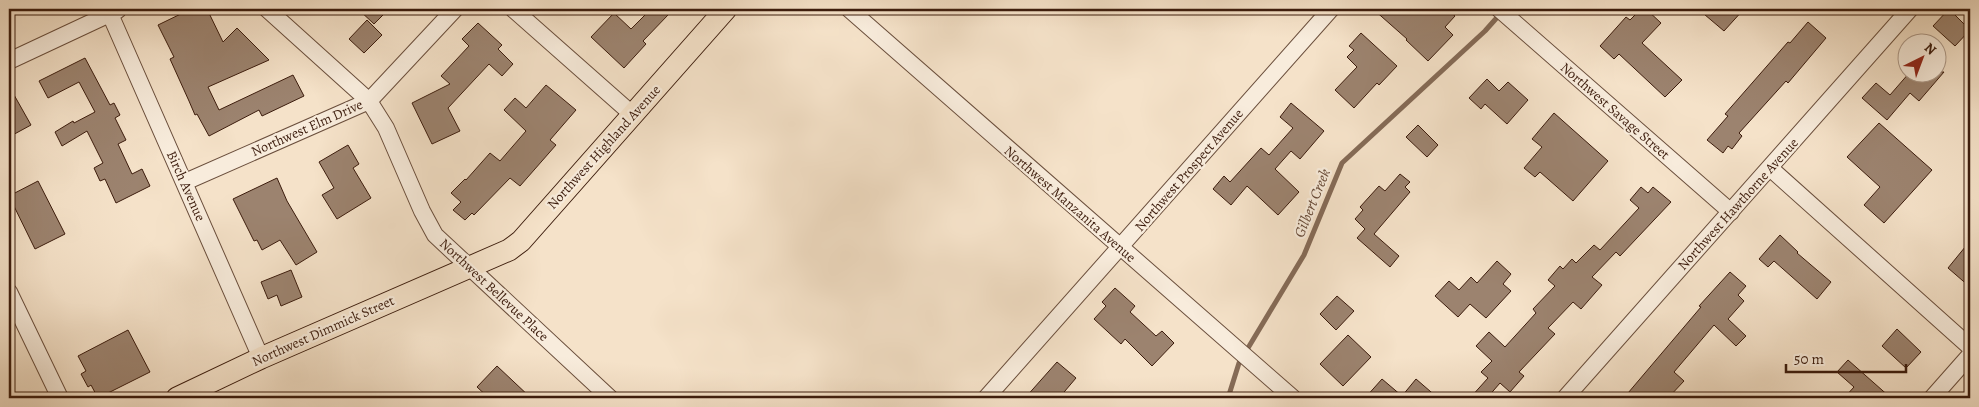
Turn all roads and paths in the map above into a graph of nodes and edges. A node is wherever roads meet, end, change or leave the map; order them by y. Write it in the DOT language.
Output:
graph roads {
  1 [pos="267,9"];
  2 [pos="455,9"];
  3 [pos="513,9"];
  4 [pos="726,9"];
  5 [pos="849,9"];
  6 [pos="1331,9"];
  7 [pos="1499,9"];
  8 [pos="1910,9"];
  9 [pos="115,11"];
  10 [pos="9,61"];
  11 [pos="369,101"];
  12 [pos="633,115"];
  13 [pos="1770,168"];
  14 [pos="185,182"];
  15 [pos="1731,212"];
  16 [pos="1120,248"];
  17 [pos="469,266"];
  18 [pos="9,292"];
  19 [pos="1970,347"];
  20 [pos="1970,355"];
  21 [pos="261,358"];
  22 [pos="60,398"];
  23 [pos="177,398"];
  24 [pos="610,398"];
  25 [pos="986,398"];
  26 [pos="1293,398"];
  27 [pos="1565,398"];
  28 [pos="1932,398"];
  1 -- 11 [label="street, Northwest Bellevue Place"];
  2 -- 11 [label="street, Northwest Elm Drive"];
  3 -- 12 [label="street"];
  4 -- 12 [label="main road, Northwest Highland Avenue"];
  5 -- 16 [label="street, Northwest Manzanita Avenue"];
  6 -- 16 [label="street, Northwest Prospect Avenue"];
  7 -- 15 [label="street, Northwest Savage Street"];
  8 -- 13 [label="street, Northwest Hawthorne Avenue"];
  9 -- 10 [label="street"];
  9 -- 14 [label="street, Birch Avenue"];
  11 -- 14 [label="street, Northwest Elm Drive"];
  11 -- 17 [label="street, Northwest Bellevue Place"];
  12 -- 17 [label="main road, Northwest Highland Avenue"];
  13 -- 15 [label="street, Northwest Hawthorne Avenue"];
  13 -- 19 [label="street"];
  14 -- 21 [label="street, Birch Avenue"];
  15 -- 27 [label="street, Northwest Hawthorne Avenue"];
  16 -- 25 [label="street, Northwest Prospect Avenue"];
  16 -- 26 [label="street, Northwest Manzanita Avenue"];
  17 -- 21 [label="main road, Northwest Dimmick Street"];
  17 -- 24 [label="street, Northwest Bellevue Place"];
  18 -- 22 [label="street"];
  20 -- 28 [label="street"];
  21 -- 23 [label="main road, Northwest Dimmick Street"];
}
